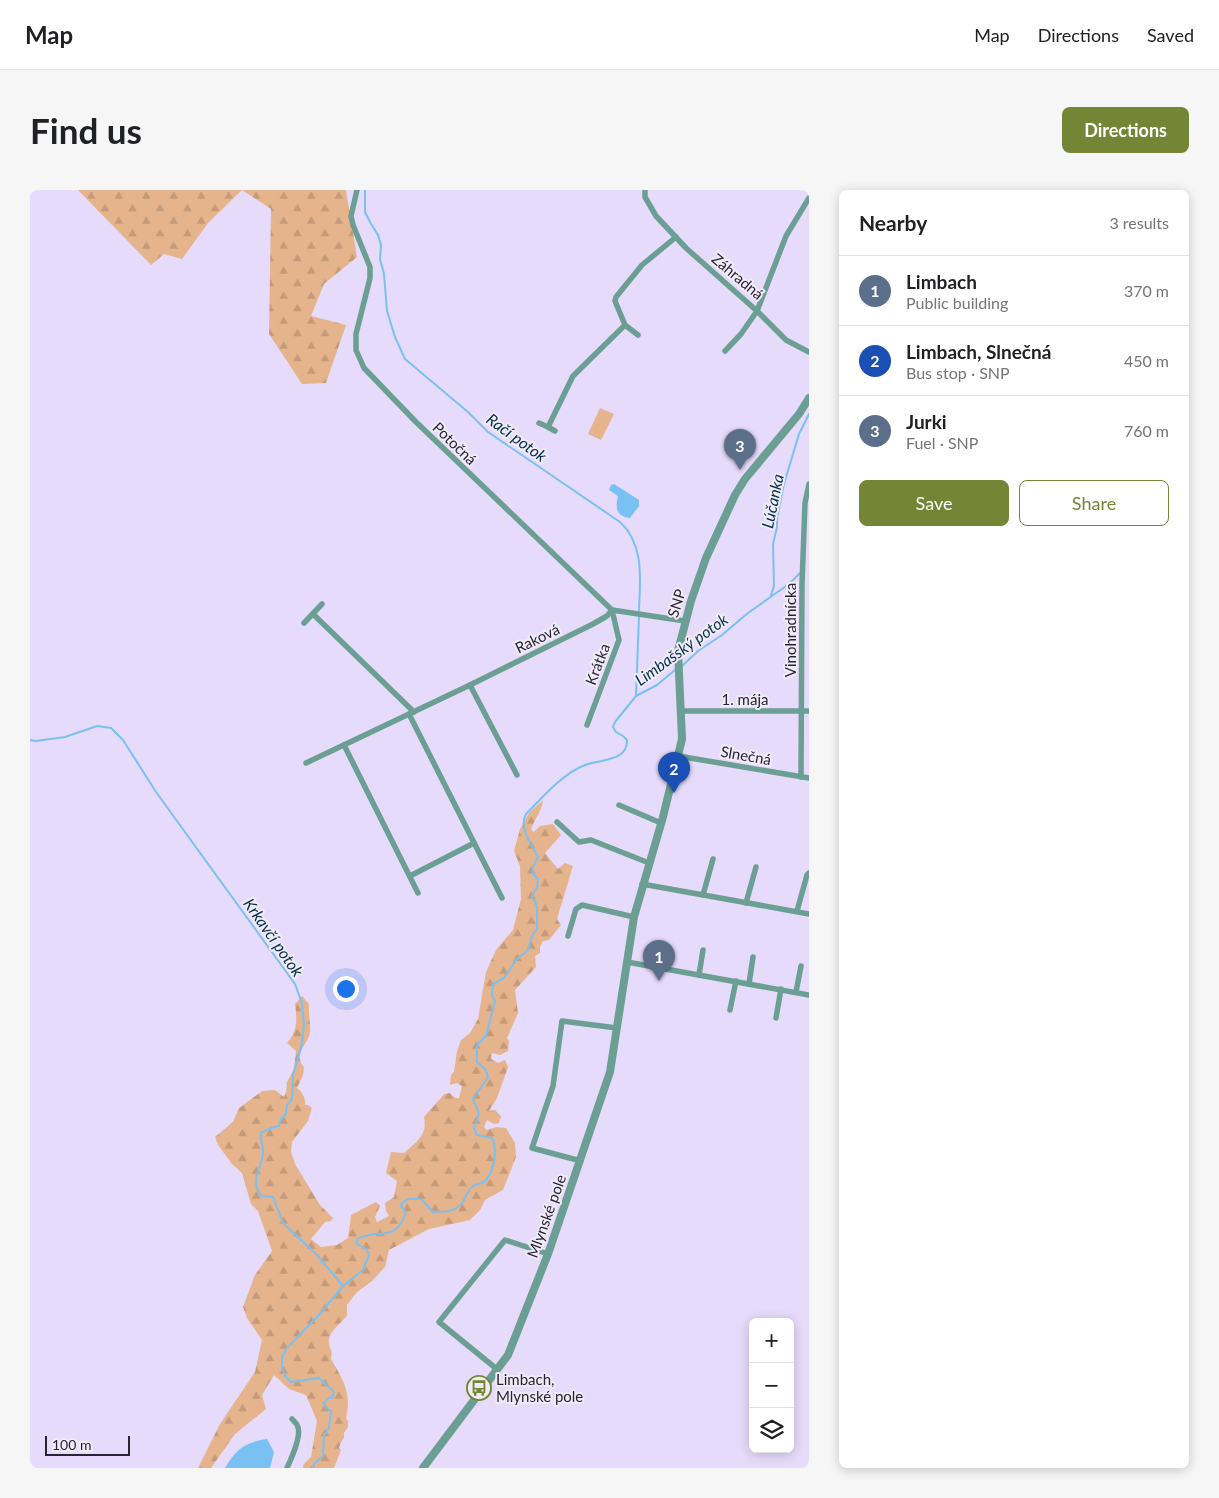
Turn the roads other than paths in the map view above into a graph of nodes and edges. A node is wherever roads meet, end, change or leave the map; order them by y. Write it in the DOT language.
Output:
graph roads {
  1 [pos="357,190"];
  2 [pos="645,190"];
  3 [pos="809,198"];
  4 [pos="676,237"];
  5 [pos="757,311"];
  6 [pos="625,325"];
  7 [pos="638,335"];
  8 [pos="725,350"];
  9 [pos="809,352"];
  10 [pos="809,398"];
  11 [pos="539,423"];
  12 [pos="548,428"];
  13 [pos="555,431"];
  14 [pos="809,484"];
  15 [pos="805,562"];
  16 [pos="802,584"];
  17 [pos="809,584"];
  18 [pos="322,604"];
  19 [pos="612,610"];
  20 [pos="312,614"];
  21 [pos="685,621"];
  22 [pos="304,623"];
  23 [pos="470,685"];
  24 [pos="682,711"];
  25 [pos="806,711"];
  26 [pos="411,713"];
  27 [pos="587,725"];
  28 [pos="344,745"];
  29 [pos="678,756"];
  30 [pos="306,763"];
  31 [pos="517,775"];
  32 [pos="801,777"];
  33 [pos="809,778"];
  34 [pos="619,806"];
  35 [pos="662,820"];
  36 [pos="557,822"];
  37 [pos="474,843"];
  38 [pos="713,859"];
  39 [pos="649,863"];
  40 [pos="756,867"];
  41 [pos="809,873"];
  42 [pos="410,876"];
  43 [pos="642,884"];
  44 [pos="418,893"];
  45 [pos="703,895"];
  46 [pos="502,898"];
  47 [pos="746,903"];
  48 [pos="797,911"];
  49 [pos="809,914"];
  50 [pos="634,917"];
  51 [pos="568,936"];
  52 [pos="703,950"];
  53 [pos="753,957"];
  54 [pos="627,962"];
  55 [pos="801,966"];
  56 [pos="698,975"];
  57 [pos="736,981"];
  58 [pos="749,984"];
  59 [pos="781,990"];
  60 [pos="796,992"];
  61 [pos="809,994"];
  62 [pos="730,1010"];
  63 [pos="776,1018"];
  64 [pos="617,1028"];
  65 [pos="581,1161"];
  66 [pos="548,1254"];
  67 [pos="498,1370"];
  68 [pos="292,1419"];
  69 [pos="288,1468"];
  70 [pos="423,1468"];
  1 -- 19 [label="street, Potočná"];
  2 -- 4 [label="street, Záhradná"];
  3 -- 5 [label="street, Záhradná"];
  4 -- 5 [label="street, Záhradná"];
  4 -- 6 [label="street"];
  5 -- 8 [label="street"];
  5 -- 9 [label="street"];
  6 -- 7 [label="street"];
  6 -- 12 [label="street"];
  10 -- 21 [label="street, SNP"];
  11 -- 12 [label="street"];
  12 -- 13 [label="street"];
  14 -- 15 [label="street, Vinohradnícka"];
  15 -- 16 [label="street, Vinohradnícka"];
  16 -- 17 [label="street"];
  16 -- 25 [label="street, Vinohradnícka"];
  18 -- 20 [label="street"];
  19 -- 21 [label="street"];
  19 -- 23 [label="street, Raková"];
  19 -- 27 [label="street, Krátka"];
  20 -- 22 [label="street"];
  20 -- 26 [label="street"];
  21 -- 24 [label="street, SNP"];
  23 -- 26 [label="street, Raková"];
  23 -- 31 [label="street"];
  24 -- 25 [label="street, 1. mája"];
  24 -- 29 [label="street, SNP"];
  25 -- 32 [label="street, Vinohradnícka"];
  26 -- 28 [label="street, Raková"];
  26 -- 37 [label="street"];
  28 -- 30 [label="street, Raková"];
  28 -- 42 [label="street"];
  29 -- 32 [label="street, Slnečná"];
  29 -- 35 [label="street, SNP"];
  32 -- 33 [label="street, Slnečná"];
  34 -- 35 [label="street"];
  35 -- 39 [label="street, SNP"];
  36 -- 39 [label="street"];
  37 -- 42 [label="street"];
  37 -- 46 [label="street"];
  38 -- 45 [label="street"];
  39 -- 43 [label="street, SNP"];
  40 -- 47 [label="street"];
  41 -- 48 [label="street"];
  42 -- 44 [label="street"];
  43 -- 45 [label="street"];
  43 -- 50 [label="street, Mlynské pole"];
  45 -- 47 [label="street"];
  47 -- 48 [label="street"];
  48 -- 49 [label="street"];
  50 -- 51 [label="street"];
  50 -- 54 [label="street, Mlynské pole"];
  52 -- 56 [label="street"];
  53 -- 58 [label="street"];
  54 -- 56 [label="street"];
  54 -- 64 [label="street, Mlynské pole"];
  55 -- 60 [label="street"];
  56 -- 57 [label="street"];
  57 -- 58 [label="street"];
  57 -- 62 [label="street"];
  58 -- 59 [label="street"];
  59 -- 60 [label="street"];
  59 -- 63 [label="street"];
  60 -- 61 [label="street"];
  64 -- 65 [label="street, Mlynské pole"];
  64 -- 65 [label="street"];
  65 -- 66 [label="street, Mlynské pole"];
  66 -- 67 [label="street, Mlynské pole"];
  66 -- 67 [label="street"];
  67 -- 70 [label="street, Mlynské pole"];
  68 -- 69 [label="street"];
}
